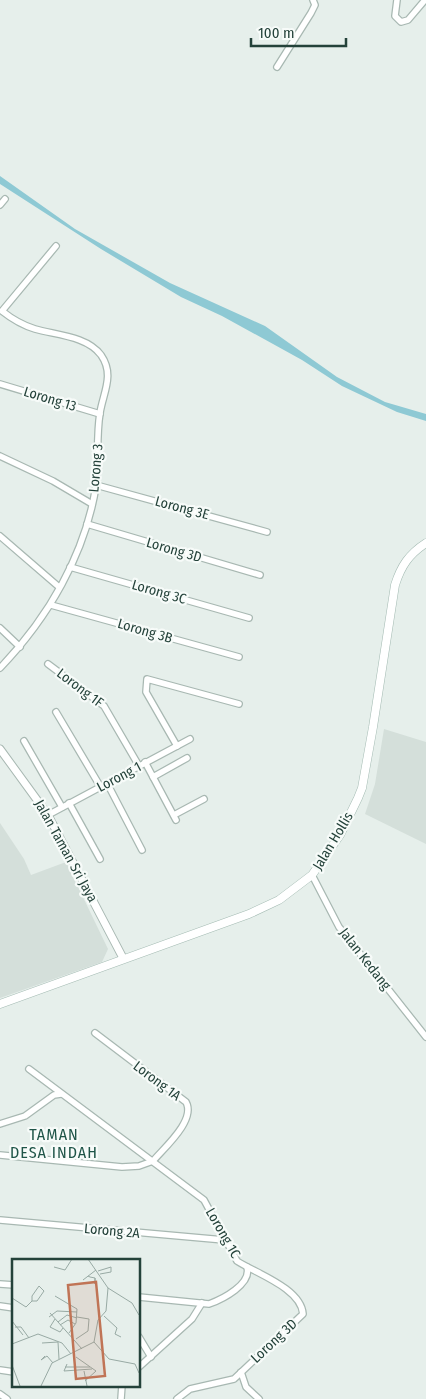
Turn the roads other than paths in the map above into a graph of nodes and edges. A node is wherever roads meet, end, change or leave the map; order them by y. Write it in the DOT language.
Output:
graph roads {
  1 [pos="396,0"];
  2 [pos="424,0"];
  3 [pos="315,2"];
  4 [pos="277,67"];
  5 [pos="5,198"];
  6 [pos="0,205"];
  7 [pos="56,246"];
  8 [pos="0,384"];
  9 [pos="100,414"];
  10 [pos="0,456"];
  11 [pos="96,485"];
  12 [pos="92,504"];
  13 [pos="87,524"];
  14 [pos="267,532"];
  15 [pos="0,536"];
  16 [pos="426,543"];
  17 [pos="70,567"];
  18 [pos="260,575"];
  19 [pos="59,588"];
  20 [pos="51,605"];
  21 [pos="248,618"];
  22 [pos="0,628"];
  23 [pos="20,648"];
  24 [pos="239,658"];
  25 [pos="48,664"];
  26 [pos="0,668"];
  27 [pos="239,704"];
  28 [pos="56,712"];
  29 [pos="190,739"];
  30 [pos="24,741"];
  31 [pos="177,746"];
  32 [pos="0,749"];
  33 [pos="187,758"];
  34 [pos="145,762"];
  35 [pos="139,766"];
  36 [pos="153,777"];
  37 [pos="107,783"];
  38 [pos="100,786"];
  39 [pos="204,798"];
  40 [pos="69,803"];
  41 [pos="62,807"];
  42 [pos="48,815"];
  43 [pos="142,850"];
  44 [pos="100,859"];
  45 [pos="312,875"];
  46 [pos="123,958"];
  47 [pos="0,1004"];
  48 [pos="95,1033"];
  49 [pos="426,1037"];
  50 [pos="29,1069"];
  51 [pos="61,1094"];
  52 [pos="0,1124"];
  53 [pos="0,1155"];
  54 [pos="153,1161"];
  55 [pos="0,1220"];
  56 [pos="224,1240"];
  57 [pos="247,1268"];
  58 [pos="140,1297"];
  59 [pos="202,1304"];
  60 [pos="140,1339"];
  61 [pos="151,1357"];
  62 [pos="140,1366"];
  63 [pos="241,1372"];
  64 [pos="122,1386"];
  65 [pos="0,1394"];
  66 [pos="6,1399"];
  67 [pos="121,1399"];
  68 [pos="178,1399"];
  69 [pos="258,1399"];
  1 -- 2 [label="street"];
  3 -- 4 [label="street"];
  5 -- 6 [label="street"];
  7 -- 9 [label="street, Lorong 3"];
  8 -- 9 [label="street, Lorong 13"];
  9 -- 11 [label="street, Lorong 3"];
  10 -- 12 [label="street"];
  11 -- 12 [label="street, Lorong 3"];
  11 -- 14 [label="street, Lorong 3E"];
  12 -- 13 [label="street, Lorong 3"];
  13 -- 17 [label="street, Lorong 3"];
  13 -- 18 [label="street, Lorong 3D"];
  15 -- 19 [label="street"];
  16 -- 45 [label="main road, Jalan Hollis"];
  17 -- 19 [label="street, Lorong 3"];
  17 -- 21 [label="street, Lorong 3C"];
  19 -- 20 [label="street, Lorong 3"];
  20 -- 23 [label="street, Lorong 3"];
  20 -- 24 [label="street, Lorong 3B"];
  22 -- 23 [label="street"];
  23 -- 26 [label="street, Lorong 3"];
  25 -- 35 [label="street, Lorong 1F"];
  27 -- 31 [label="street"];
  28 -- 38 [label="street"];
  29 -- 31 [label="street, Lorong 1"];
  30 -- 41 [label="street"];
  31 -- 34 [label="street, Lorong 1"];
  32 -- 42 [label="street, Jalan Taman Sri Jaya"];
  33 -- 36 [label="street"];
  34 -- 35 [label="street, Lorong 1"];
  34 -- 36 [label="street"];
  35 -- 37 [label="street, Lorong 1"];
  36 -- 39 [label="street"];
  37 -- 38 [label="street, Lorong 1"];
  37 -- 43 [label="street"];
  38 -- 40 [label="street, Lorong 1"];
  40 -- 41 [label="street, Lorong 1"];
  40 -- 44 [label="street"];
  41 -- 42 [label="street, Lorong 1"];
  42 -- 46 [label="street, Jalan Taman Sri Jaya"];
  45 -- 46 [label="main road, Jalan Hollis"];
  45 -- 49 [label="street, Jalan Kedang"];
  46 -- 47 [label="main road, Jalan Hollis"];
  48 -- 54 [label="street, Lorong 1A"];
  50 -- 51 [label="street"];
  51 -- 52 [label="street"];
  51 -- 54 [label="street"];
  53 -- 54 [label="street"];
  54 -- 56 [label="street, Lorong 1C"];
  55 -- 56 [label="street, Lorong 2A"];
  56 -- 57 [label="street, Lorong 1C"];
  57 -- 59 [label="street"];
  57 -- 63 [label="street, Lorong 3D"];
  58 -- 59 [label="street"];
  59 -- 61 [label="street"];
  60 -- 61 [label="street"];
  61 -- 62 [label="street"];
  63 -- 68 [label="street, Lorong 3D"];
  63 -- 69 [label="street"];
  64 -- 67 [label="street"];
  65 -- 66 [label="street"];
}
